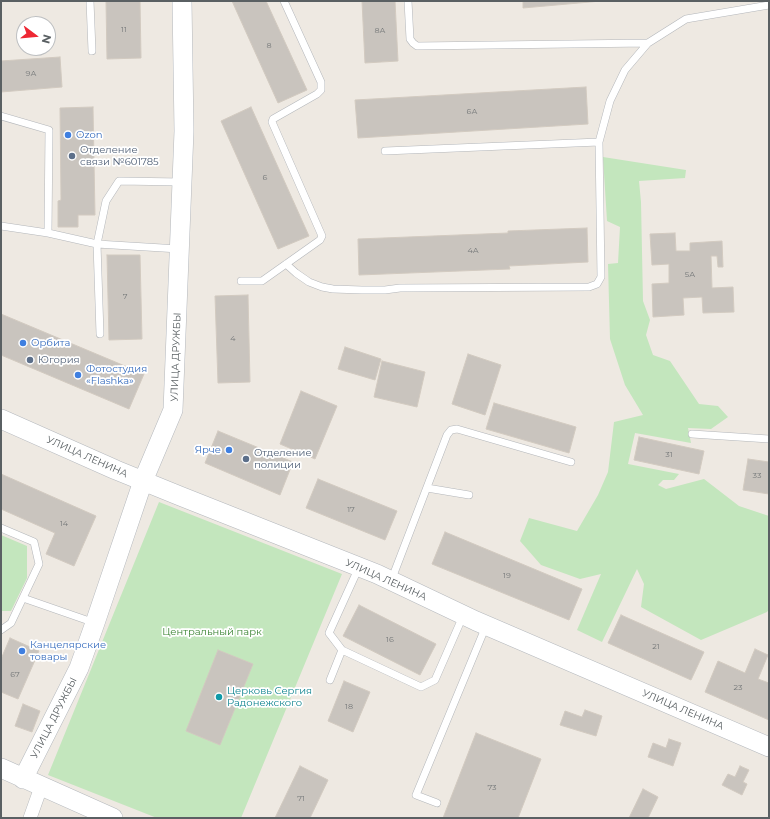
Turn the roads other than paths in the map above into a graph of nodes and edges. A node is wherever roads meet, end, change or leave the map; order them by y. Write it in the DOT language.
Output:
graph roads {
  1 [pos="90,1"];
  2 [pos="182,1"];
  3 [pos="284,1"];
  4 [pos="408,1"];
  5 [pos="769,5"];
  6 [pos="648,43"];
  7 [pos="92,51"];
  8 [pos="1,116"];
  9 [pos="599,142"];
  10 [pos="385,151"];
  11 [pos="182,182"];
  12 [pos="1,226"];
  13 [pos="48,233"];
  14 [pos="97,244"];
  15 [pos="180,249"];
  16 [pos="286,264"];
  17 [pos="241,281"];
  18 [pos="100,334"];
  19 [pos="1,419"];
  20 [pos="692,434"];
  21 [pos="769,438"];
  22 [pos="571,462"];
  23 [pos="143,481"];
  24 [pos="427,488"];
  25 [pos="469,495"];
  26 [pos="1,528"];
  27 [pos="359,567"];
  28 [pos="391,581"];
  29 [pos="23,598"];
  30 [pos="463,615"];
  31 [pos="95,623"];
  32 [pos="486,626"];
  33 [pos="1,630"];
  34 [pos="342,650"];
  35 [pos="330,680"];
  36 [pos="769,747"];
  37 [pos="1,768"];
  38 [pos="23,778"];
  39 [pos="41,787"];
  40 [pos="437,803"];
  41 [pos="30,818"];
  42 [pos="113,818"];
  1 -- 7 [label="lane"];
  2 -- 11 [label="street, УЛИЦА ДРУЖБЫ"];
  3 -- 16 [label="lane"];
  4 -- 6 [label="lane"];
  5 -- 6 [label="lane"];
  6 -- 9 [label="lane"];
  8 -- 13 [label="lane"];
  9 -- 10 [label="lane"];
  9 -- 16 [label="lane"];
  11 -- 14 [label="lane"];
  11 -- 15 [label="street, УЛИЦА ДРУЖБЫ"];
  12 -- 13 [label="lane"];
  13 -- 14 [label="lane"];
  14 -- 15 [label="lane"];
  14 -- 18 [label="lane"];
  15 -- 23 [label="street, УЛИЦА ДРУЖБЫ"];
  16 -- 17 [label="lane"];
  19 -- 23 [label="street, УЛИЦА ЛЕНИНА"];
  20 -- 21 [label="lane"];
  22 -- 24 [label="lane"];
  23 -- 27 [label="street, УЛИЦА ЛЕНИНА"];
  23 -- 31 [label="street, УЛИЦА ДРУЖБЫ"];
  24 -- 25 [label="lane"];
  24 -- 28 [label="lane"];
  26 -- 29 [label="lane"];
  27 -- 28 [label="street, УЛИЦА ЛЕНИНА"];
  27 -- 34 [label="lane"];
  28 -- 30 [label="street, УЛИЦА ЛЕНИНА"];
  29 -- 31 [label="lane"];
  29 -- 33 [label="lane"];
  30 -- 32 [label="street, УЛИЦА ЛЕНИНА"];
  30 -- 34 [label="lane"];
  31 -- 38 [label="street, УЛИЦА ДРУЖБЫ"];
  32 -- 36 [label="street, УЛИЦА ЛЕНИНА"];
  32 -- 40 [label="lane"];
  34 -- 35 [label="lane"];
  37 -- 38 [label="street"];
  38 -- 39 [label="street"];
  39 -- 41 [label="street"];
  39 -- 42 [label="street"];
}
